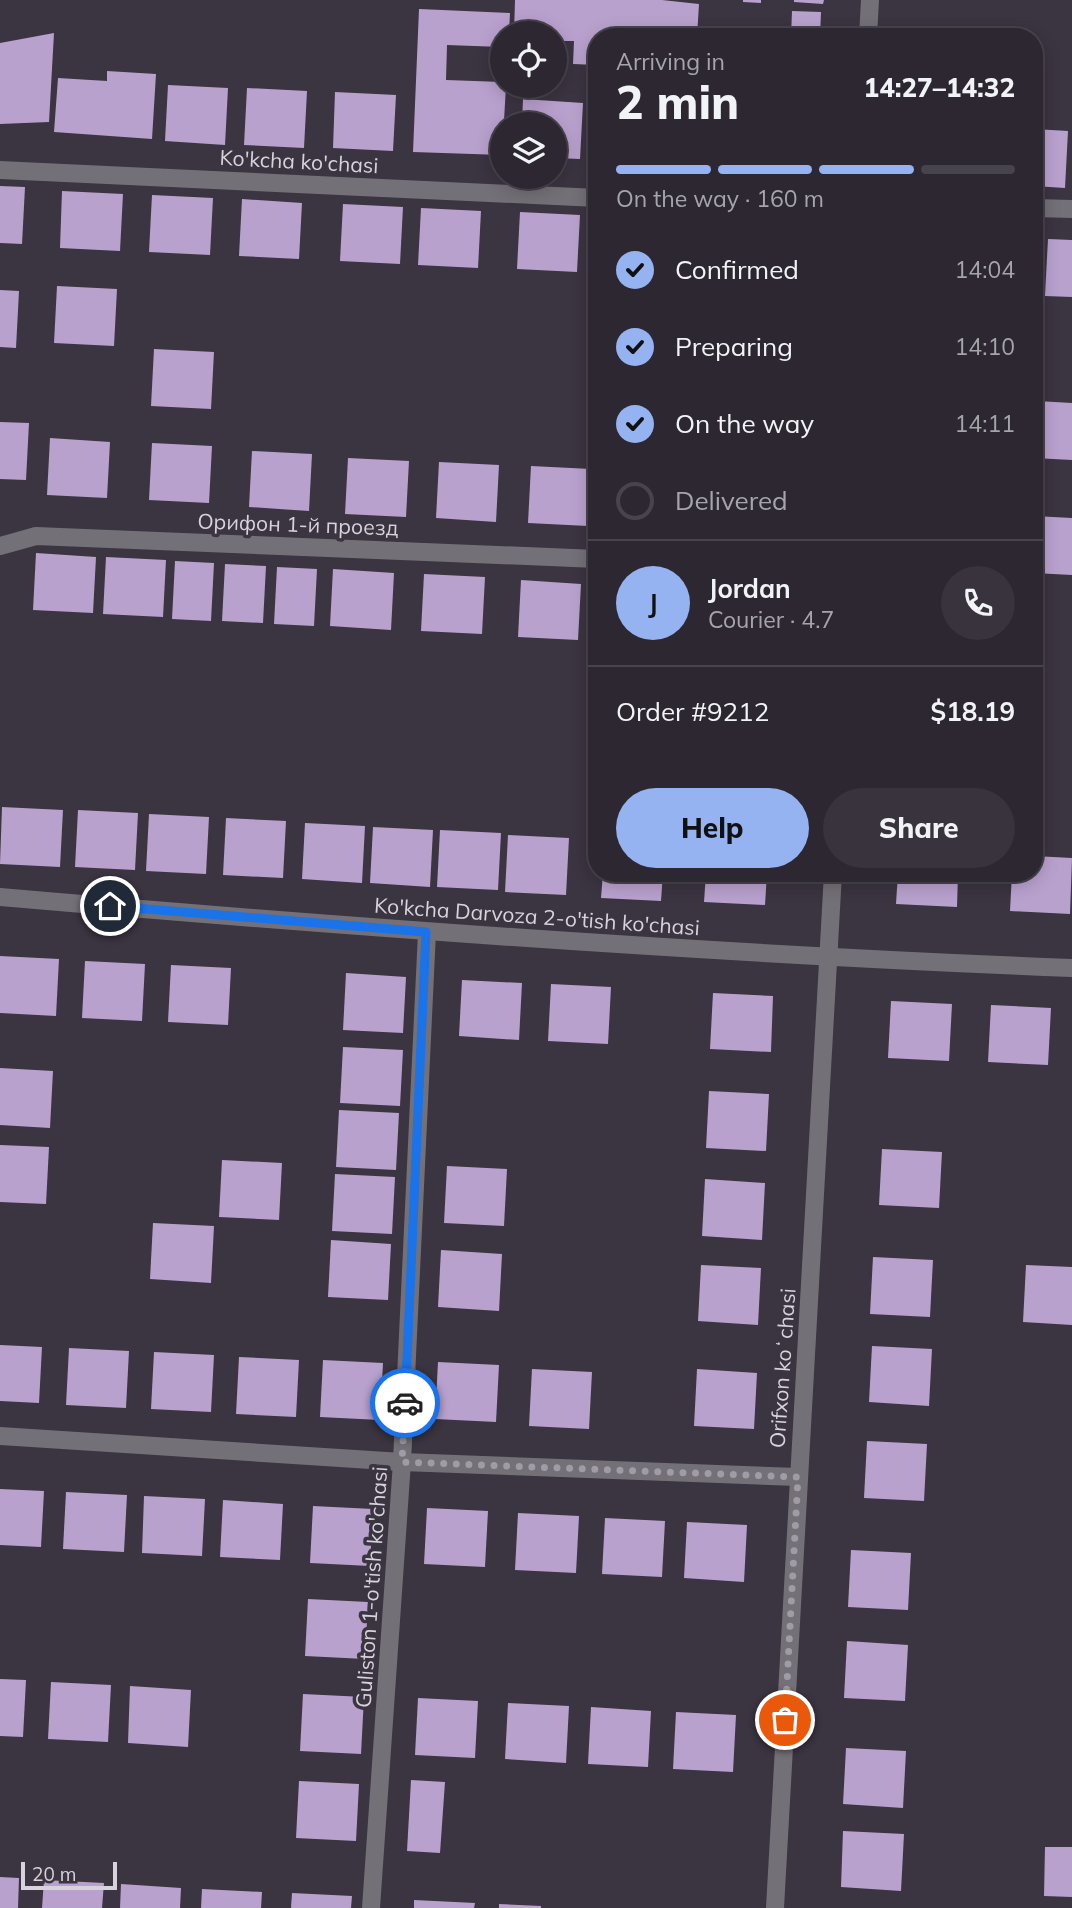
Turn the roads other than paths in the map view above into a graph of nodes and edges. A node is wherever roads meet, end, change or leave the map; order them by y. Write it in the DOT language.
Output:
graph roads {
  1 [pos="870,0"];
  2 [pos="868,28"];
  3 [pos="0,170"];
  4 [pos="588,198"];
  5 [pos="1043,208"];
  6 [pos="1072,209"];
  7 [pos="0,546"];
  8 [pos="588,559"];
  9 [pos="833,882"];
  10 [pos="0,897"];
  11 [pos="426,932"];
  12 [pos="830,958"];
  13 [pos="1072,968"];
  14 [pos="0,1436"];
  15 [pos="402,1462"];
  16 [pos="798,1477"];
  17 [pos="371,1908"];
  18 [pos="775,1908"];
  1 -- 2 [label="street"];
  3 -- 4 [label="street, Ko'kcha ko'chasi"];
  5 -- 6 [label="street"];
  7 -- 8 [label="street, Орифон 1-й проезд"];
  9 -- 12 [label="street, Orifxon koʻchasi"];
  10 -- 11 [label="street, Ko'kcha Darvoza 2-o'tish ko'chasi"];
  11 -- 12 [label="street, Ko'kcha Darvoza 2-o'tish ko'chasi"];
  11 -- 15 [label="street, Guliston 1-o'tish ko'chasi"];
  12 -- 13 [label="street, Ko'kcha Darvoza 2-o'tish ko'chasi"];
  12 -- 16 [label="street, Orifxon koʻchasi"];
  14 -- 15 [label="street"];
  15 -- 16 [label="street"];
  15 -- 17 [label="street, Guliston 1-o'tish ko'chasi"];
  16 -- 18 [label="street, Orifxon koʻchasi"];
}
